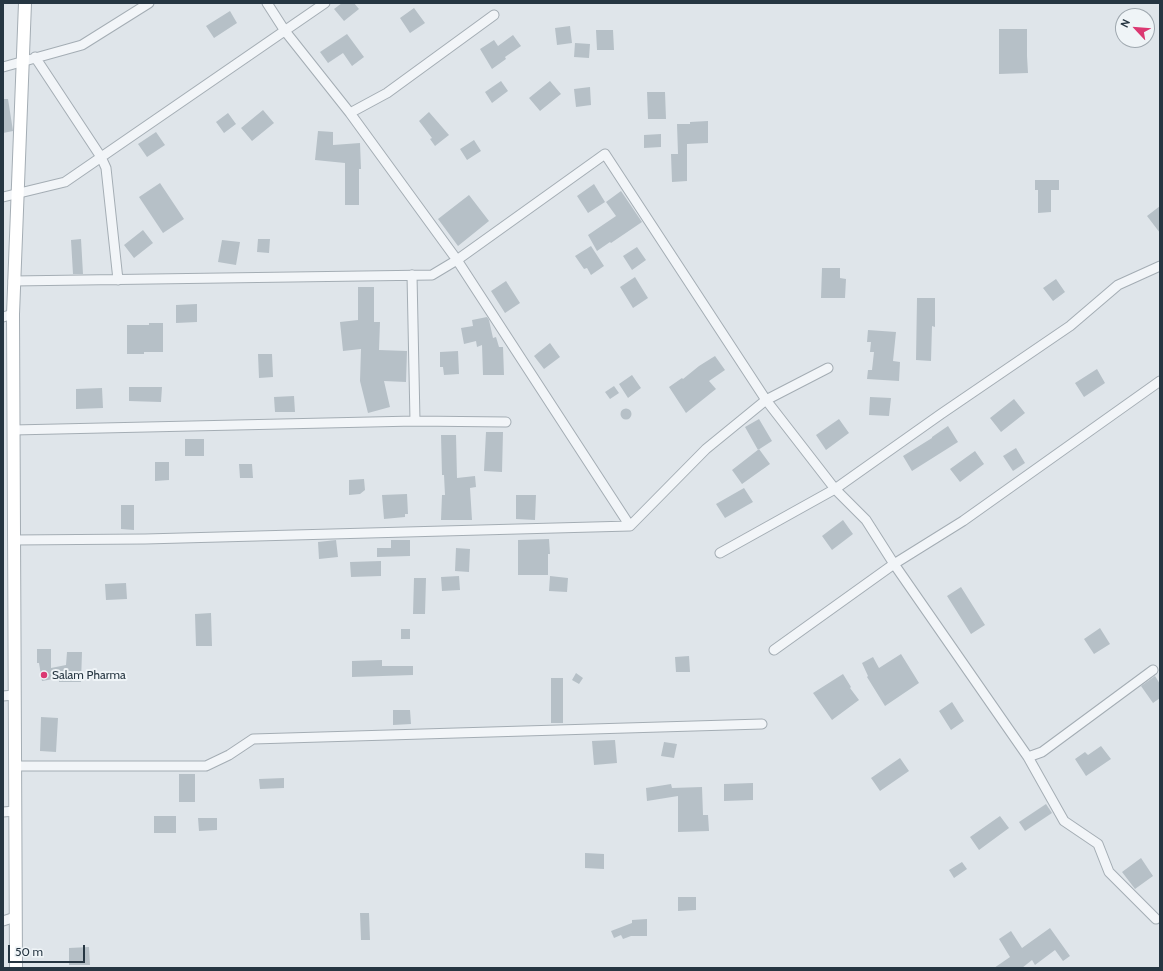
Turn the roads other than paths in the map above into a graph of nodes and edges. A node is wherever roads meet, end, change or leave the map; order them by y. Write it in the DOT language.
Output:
graph roads {
  1 [pos="25,3"];
  2 [pos="149,3"];
  3 [pos="267,3"];
  4 [pos="325,3"];
  5 [pos="494,15"];
  6 [pos="285,31"];
  7 [pos="35,57"];
  8 [pos="22,60"];
  9 [pos="3,67"];
  10 [pos="350,113"];
  11 [pos="101,157"];
  12 [pos="17,193"];
  13 [pos="3,197"];
  14 [pos="457,260"];
  15 [pos="1160,266"];
  16 [pos="412,276"];
  17 [pos="118,280"];
  18 [pos="13,281"];
  19 [pos="8,315"];
  20 [pos="828,368"];
  21 [pos="1160,381"];
  22 [pos="766,400"];
  23 [pos="415,421"];
  24 [pos="506,422"];
  25 [pos="13,430"];
  26 [pos="835,489"];
  27 [pos="630,526"];
  28 [pos="13,540"];
  29 [pos="720,553"];
  30 [pos="894,564"];
  31 [pos="774,650"];
  32 [pos="1153,670"];
  33 [pos="9,696"];
  34 [pos="762,724"];
  35 [pos="1028,757"];
  36 [pos="15,766"];
  37 [pos="9,812"];
  38 [pos="15,917"];
  39 [pos="1156,920"];
  40 [pos="3,921"];
  41 [pos="16,968"];
  1 -- 8 [label="street"];
  2 -- 7 [label="street"];
  3 -- 6 [label="street"];
  4 -- 6 [label="street"];
  5 -- 10 [label="street"];
  6 -- 10 [label="street"];
  6 -- 11 [label="street"];
  7 -- 8 [label="street"];
  7 -- 11 [label="street"];
  8 -- 9 [label="street"];
  8 -- 12 [label="street"];
  10 -- 14 [label="street"];
  11 -- 12 [label="street"];
  11 -- 17 [label="street"];
  12 -- 13 [label="street"];
  12 -- 18 [label="street"];
  14 -- 16 [label="street"];
  14 -- 22 [label="street"];
  14 -- 27 [label="street"];
  15 -- 26 [label="street"];
  16 -- 17 [label="street"];
  16 -- 23 [label="street"];
  17 -- 18 [label="street"];
  18 -- 19 [label="street"];
  19 -- 25 [label="street"];
  20 -- 22 [label="street"];
  21 -- 30 [label="street"];
  22 -- 26 [label="street"];
  22 -- 27 [label="street"];
  23 -- 24 [label="street"];
  23 -- 25 [label="street"];
  25 -- 28 [label="street"];
  26 -- 29 [label="street"];
  26 -- 30 [label="street"];
  27 -- 28 [label="street"];
  28 -- 33 [label="street"];
  30 -- 31 [label="street"];
  30 -- 35 [label="street"];
  32 -- 35 [label="street"];
  33 -- 36 [label="street"];
  34 -- 36 [label="street"];
  35 -- 39 [label="street"];
  36 -- 37 [label="street"];
  37 -- 38 [label="street"];
  38 -- 40 [label="street"];
  38 -- 41 [label="street"];
}
